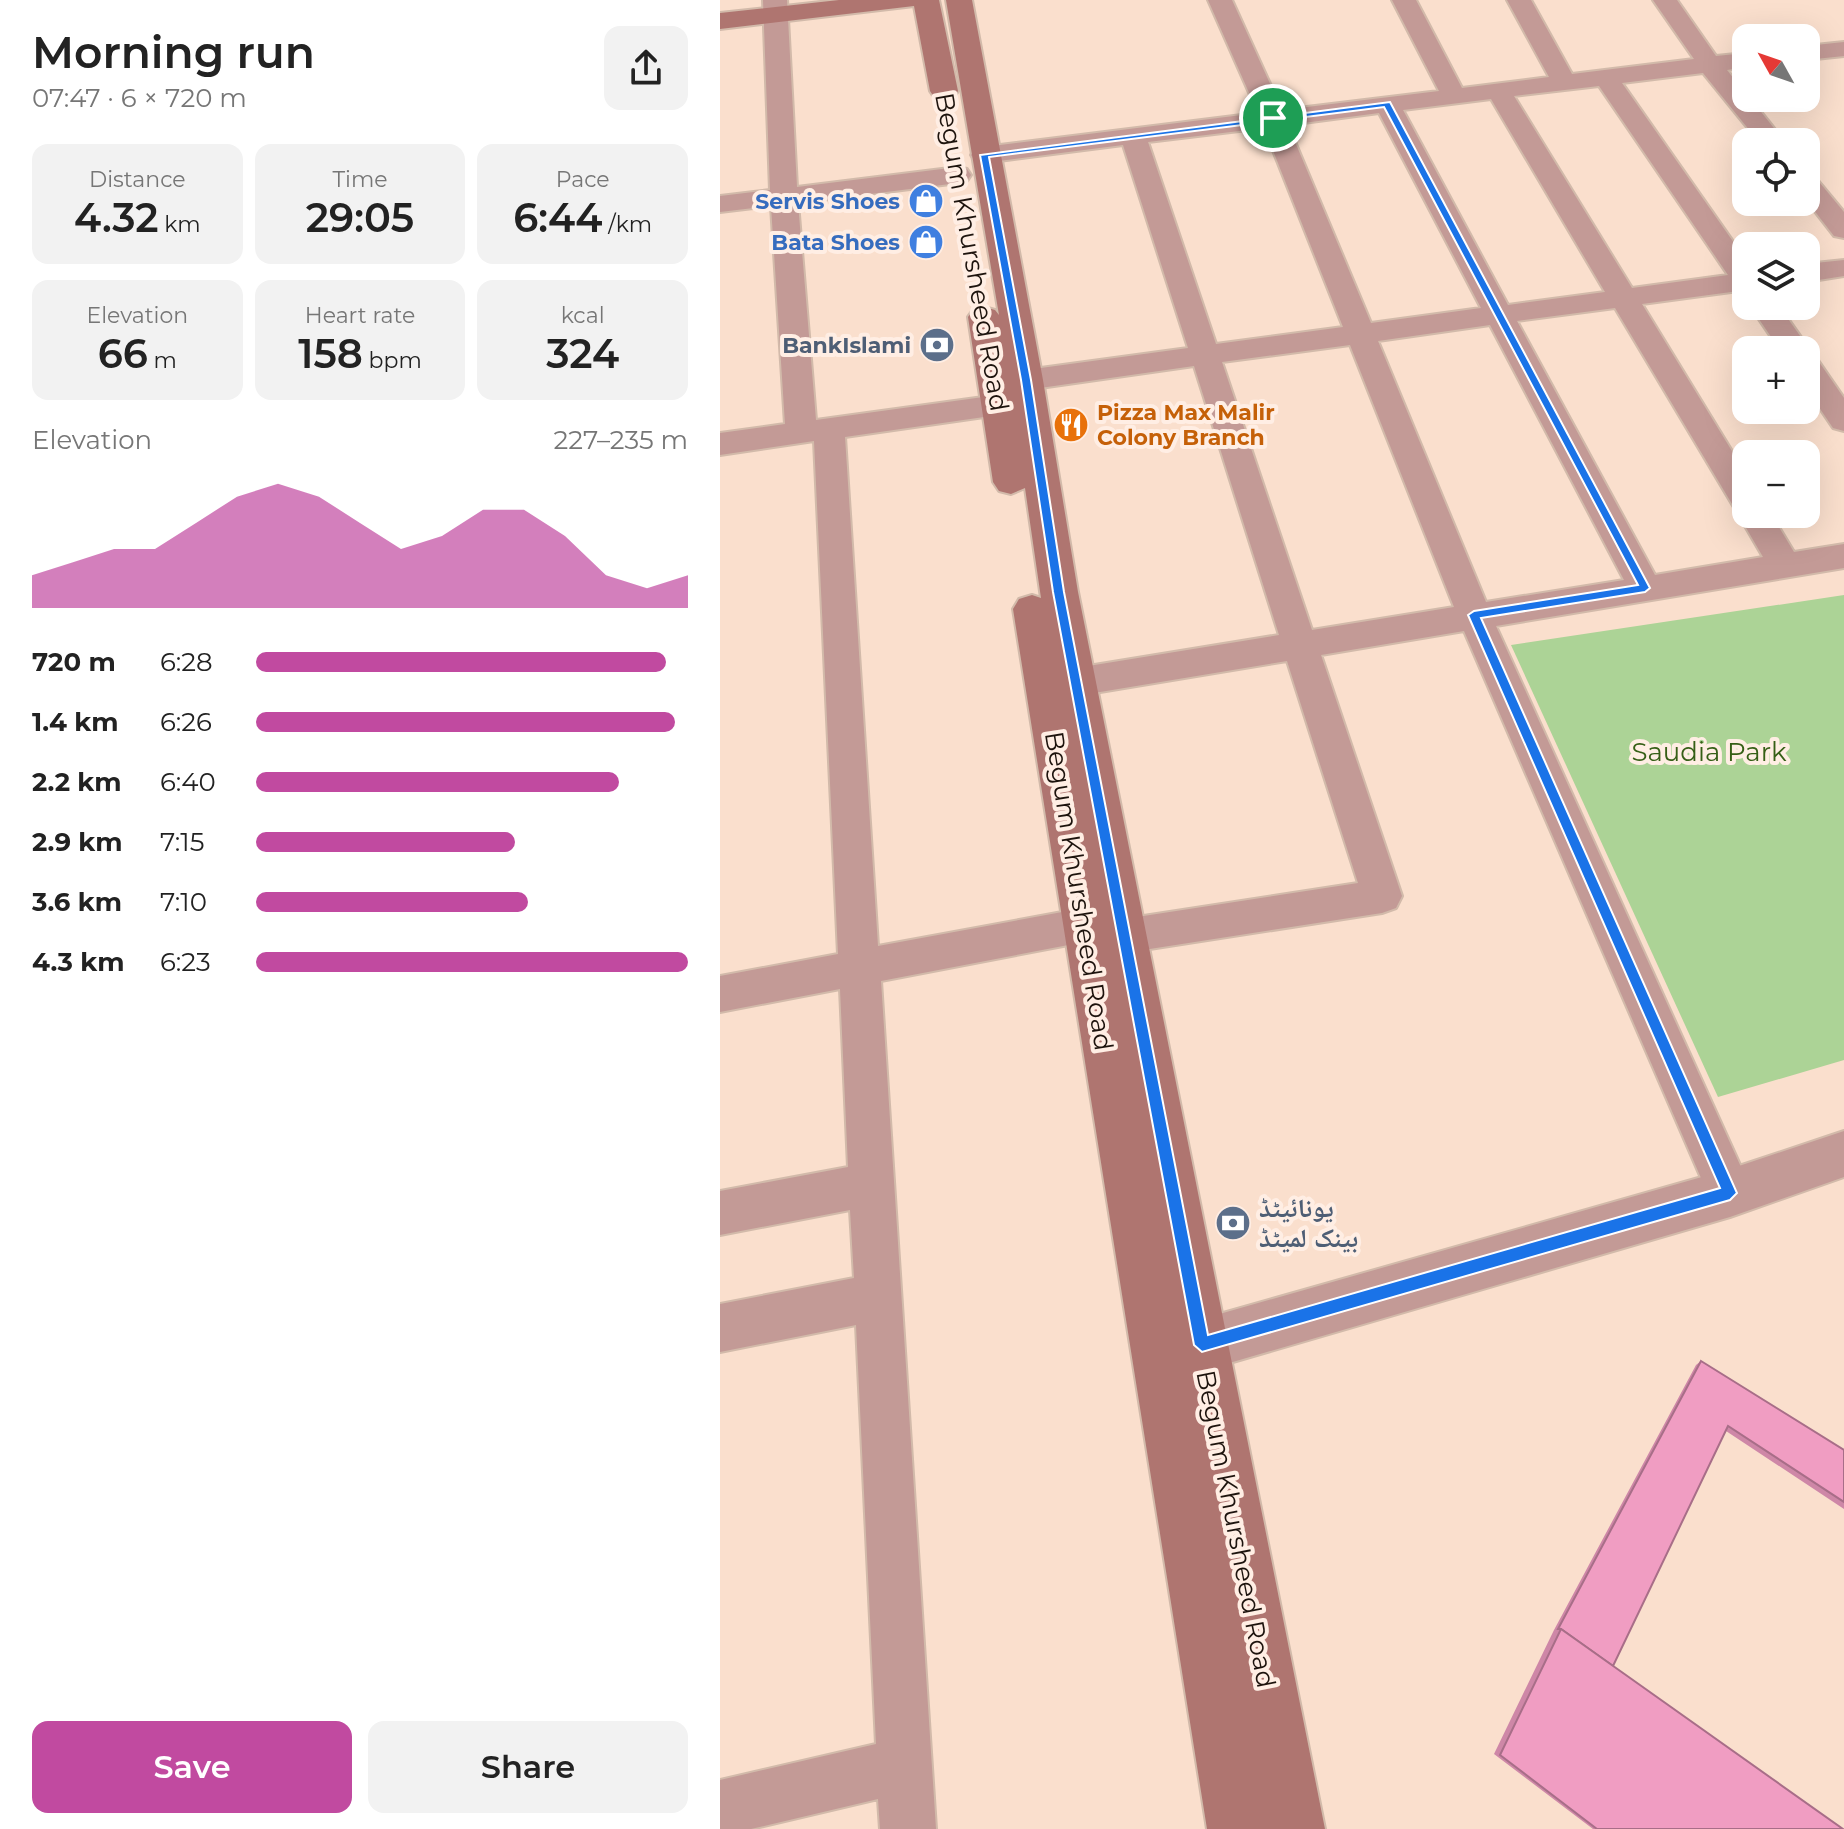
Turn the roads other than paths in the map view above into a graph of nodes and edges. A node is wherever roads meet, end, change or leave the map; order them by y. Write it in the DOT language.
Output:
graph roads {
  1 [pos="908,0"];
  2 [pos="926,0"];
  3 [pos="959,0"];
  4 [pos="1220,0"];
  5 [pos="1404,0"];
  6 [pos="1519,0"];
  7 [pos="1665,0"];
  8 [pos="776,7"];
  9 [pos="720,21"];
  10 [pos="1732,62"];
  11 [pos="1709,64"];
  12 [pos="1605,77"];
  13 [pos="1564,82"];
  14 [pos="1498,90"];
  15 [pos="1454,96"];
  16 [pos="1387,104"];
  17 [pos="1273,118"];
  18 [pos="1761,128"];
  19 [pos="1133,136"];
  20 [pos="971,165"];
  21 [pos="784,196"];
  22 [pos="1820,200"];
  23 [pos="720,204"];
  24 [pos="1844,230"];
  25 [pos="1732,261"];
  26 [pos="1844,268"];
  27 [pos="1820,271"];
  28 [pos="1732,283"];
  29 [pos="1624,298"];
  30 [pos="1499,315"];
  31 [pos="1358,334"];
  32 [pos="1205,355"];
  33 [pos="1820,386"];
  34 [pos="1012,393"];
  35 [pos="1844,421"];
  36 [pos="815,431"];
  37 [pos="720,444"];
  38 [pos="1732,478"];
  39 [pos="1763,528"];
  40 [pos="1844,556"];
  41 [pos="1785,565"];
  42 [pos="1645,588"];
  43 [pos="1474,615"];
  44 [pos="1299,644"];
  45 [pos="1076,682"];
  46 [pos="1104,931"];
  47 [pos="859,968"];
  48 [pos="720,994"];
  49 [pos="1844,1154"];
  50 [pos="871,1184"];
  51 [pos="1730,1193"];
  52 [pos="720,1213"];
  53 [pos="877,1297"];
  54 [pos="720,1328"];
  55 [pos="1202,1345"];
  56 [pos="904,1765"];
  57 [pos="720,1808"];
  58 [pos="908,1829"];
  59 [pos="1238,1829"];
  60 [pos="1294,1829"];
  1 -- 8 [label="main road"];
  2 -- 20 [label="main road, Begum Khursheed Road"];
  3 -- 20 [label="main road, Begum Khursheed Road"];
  4 -- 17 [label="street"];
  5 -- 15 [label="street"];
  6 -- 13 [label="street"];
  7 -- 11 [label="street"];
  8 -- 9 [label="main road"];
  8 -- 21 [label="street"];
  10 -- 11 [label="street"];
  11 -- 12 [label="street"];
  11 -- 18 [label="street"];
  12 -- 13 [label="street"];
  12 -- 25 [label="street"];
  13 -- 14 [label="street"];
  14 -- 15 [label="street"];
  14 -- 29 [label="street"];
  15 -- 16 [label="street"];
  16 -- 17 [label="street"];
  16 -- 30 [label="street"];
  17 -- 19 [label="street"];
  17 -- 31 [label="street"];
  19 -- 20 [label="street"];
  19 -- 32 [label="street"];
  20 -- 21 [label="street"];
  20 -- 34 [label="main road, Begum Khursheed Road"];
  21 -- 23 [label="street"];
  21 -- 36 [label="street"];
  22 -- 24 [label="street"];
  26 -- 27 [label="street"];
  28 -- 29 [label="street"];
  29 -- 30 [label="street"];
  29 -- 38 [label="street"];
  30 -- 31 [label="street"];
  30 -- 42 [label="street"];
  31 -- 32 [label="street"];
  31 -- 43 [label="street"];
  32 -- 34 [label="street"];
  32 -- 44 [label="street"];
  33 -- 35 [label="street"];
  34 -- 36 [label="street"];
  34 -- 45 [label="main road, Begum Khursheed Road"];
  34 -- 46 [label="main road, Begum Khursheed Road"];
  36 -- 37 [label="street"];
  36 -- 47 [label="street"];
  39 -- 41 [label="street"];
  40 -- 41 [label="street"];
  41 -- 42 [label="street"];
  42 -- 43 [label="street"];
  43 -- 44 [label="street"];
  43 -- 51 [label="street"];
  44 -- 45 [label="street"];
  44 -- 46 [label="street"];
  45 -- 46 [label="main road, Begum Khursheed Road"];
  46 -- 47 [label="street"];
  46 -- 55 [label="main road, Begum Khursheed Road"];
  46 -- 59 [label="main road, Begum Khursheed Road"];
  47 -- 48 [label="street"];
  47 -- 50 [label="street"];
  49 -- 51 [label="street"];
  50 -- 52 [label="street"];
  50 -- 53 [label="street"];
  51 -- 55 [label="street"];
  53 -- 54 [label="street"];
  53 -- 56 [label="street"];
  55 -- 60 [label="main road, Begum Khursheed Road"];
  56 -- 57 [label="street"];
  56 -- 58 [label="street"];
}
